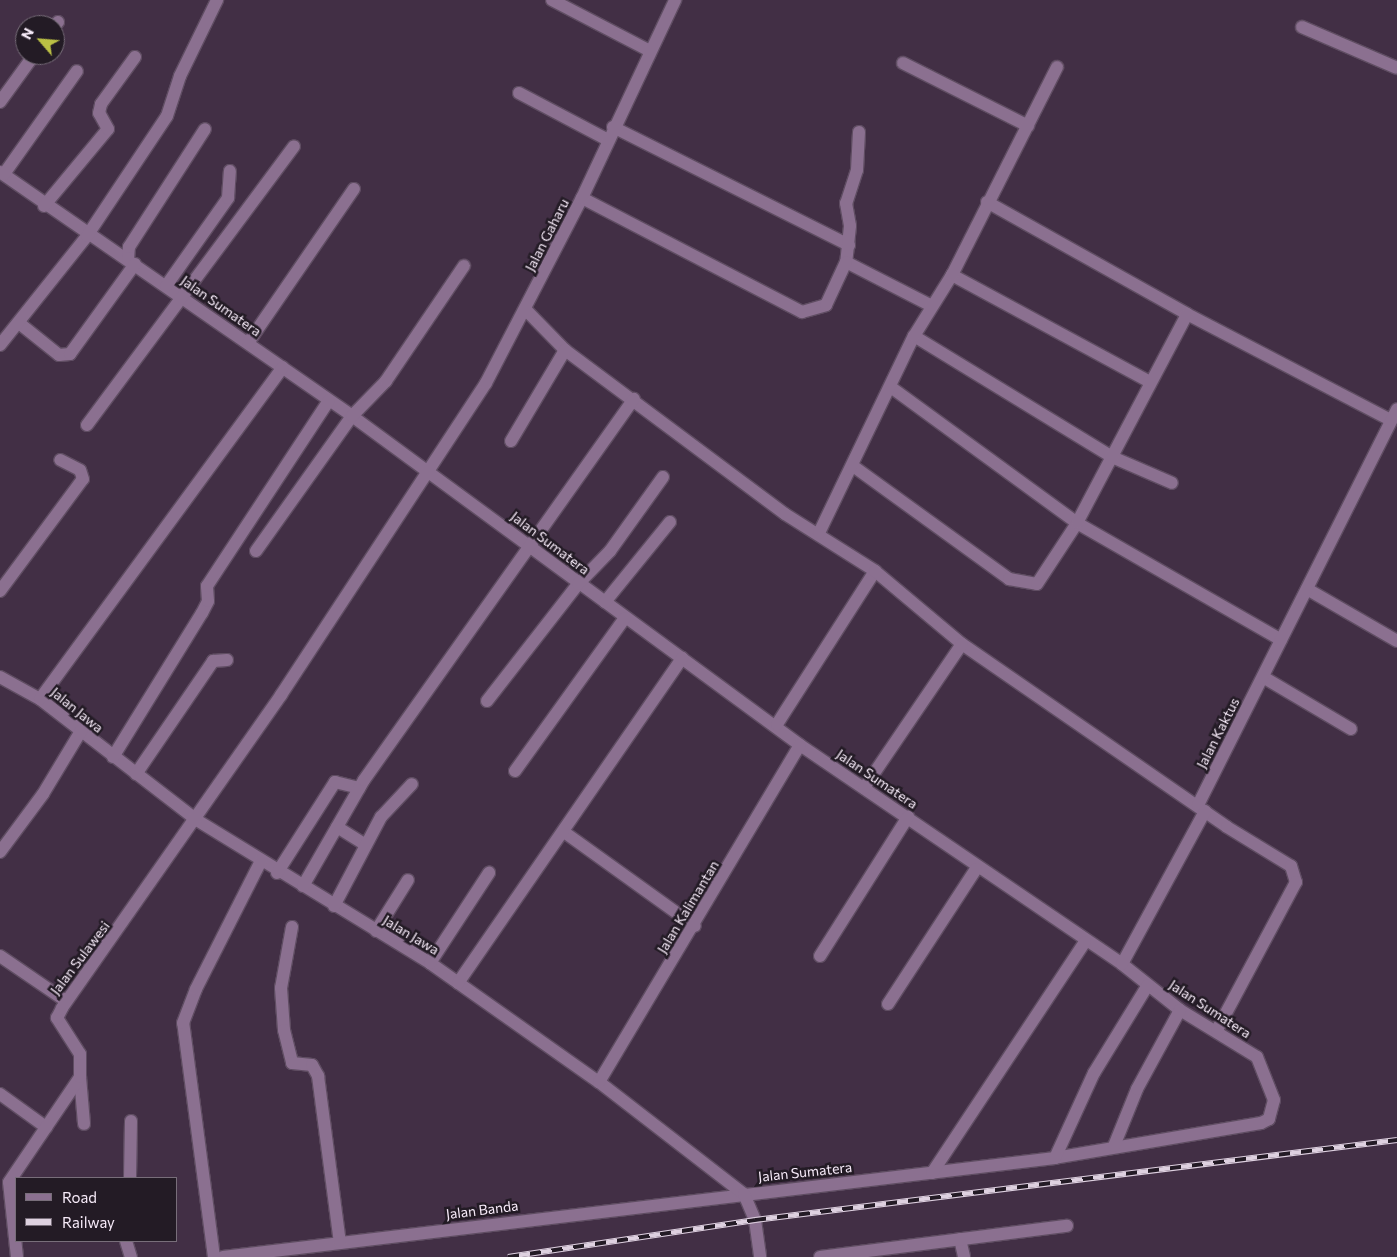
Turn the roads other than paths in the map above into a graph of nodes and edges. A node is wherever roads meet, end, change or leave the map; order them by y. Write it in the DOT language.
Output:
graph roads {
  1 [pos="217,0"];
  2 [pos="552,0"];
  3 [pos="675,0"];
  4 [pos="1302,27"];
  5 [pos="650,51"];
  6 [pos="135,57"];
  7 [pos="903,64"];
  8 [pos="27,65"];
  9 [pos="1057,67"];
  10 [pos="1397,68"];
  11 [pos="77,71"];
  12 [pos="519,94"];
  13 [pos="0,102"];
  14 [pos="1028,126"];
  15 [pos="613,128"];
  16 [pos="205,129"];
  17 [pos="859,132"];
  18 [pos="608,140"];
  19 [pos="294,146"];
  20 [pos="230,171"];
  21 [pos="2,173"];
  22 [pos="354,188"];
  23 [pos="582,198"];
  24 [pos="986,202"];
  25 [pos="44,206"];
  26 [pos="87,236"];
  27 [pos="849,245"];
  28 [pos="131,262"];
  29 [pos="846,262"];
  30 [pos="464,266"];
  31 [pos="952,275"];
  32 [pos="166,286"];
  33 [pos="184,299"];
  34 [pos="930,305"];
  35 [pos="526,310"];
  36 [pos="1187,314"];
  37 [pos="19,323"];
  38 [pos="914,336"];
  39 [pos="248,343"];
  40 [pos="0,345"];
  41 [pos="565,350"];
  42 [pos="283,367"];
  43 [pos="1148,381"];
  44 [pos="892,388"];
  45 [pos="634,399"];
  46 [pos="329,400"];
  47 [pos="1394,414"];
  48 [pos="352,416"];
  49 [pos="87,425"];
  50 [pos="511,441"];
  51 [pos="1112,457"];
  52 [pos="60,460"];
  53 [pos="853,466"];
  54 [pos="430,474"];
  55 [pos="663,477"];
  56 [pos="1172,484"];
  57 [pos="670,522"];
  58 [pos="1076,523"];
  59 [pos="819,533"];
  60 [pos="531,547"];
  61 [pos="256,551"];
  62 [pos="875,571"];
  63 [pos="578,584"];
  64 [pos="1307,589"];
  65 [pos="0,591"];
  66 [pos="606,602"];
  67 [pos="625,618"];
  68 [pos="1281,640"];
  69 [pos="1397,641"];
  70 [pos="962,644"];
  71 [pos="682,658"];
  72 [pos="227,660"];
  73 [pos="0,677"];
  74 [pos="1263,677"];
  75 [pos="40,699"];
  76 [pos="488,701"];
  77 [pos="777,724"];
  78 [pos="1351,729"];
  79 [pos="81,731"];
  80 [pos="800,745"];
  81 [pos="113,757"];
  82 [pos="515,771"];
  83 [pos="136,774"];
  84 [pos="412,784"];
  85 [pos="359,788"];
  86 [pos="864,788"];
  87 [pos="1202,808"];
  88 [pos="908,818"];
  89 [pos="195,819"];
  90 [pos="337,827"];
  91 [pos="564,832"];
  92 [pos="366,844"];
  93 [pos="0,852"];
  94 [pos="261,861"];
  95 [pos="976,869"];
  96 [pos="278,873"];
  97 [pos="489,873"];
  98 [pos="408,880"];
  99 [pos="304,886"];
  100 [pos="334,906"];
  101 [pos="695,926"];
  102 [pos="292,927"];
  103 [pos="376,931"];
  104 [pos="1085,942"];
  105 [pos="0,956"];
  106 [pos="820,956"];
  107 [pos="430,963"];
  108 [pos="1122,964"];
  109 [pos="458,983"];
  110 [pos="1148,985"];
  111 [pos="66,1002"];
  112 [pos="888,1004"];
  113 [pos="1180,1010"];
  114 [pos="1217,1030"];
  115 [pos="80,1077"];
  116 [pos="599,1082"];
  117 [pos="0,1094"];
  118 [pos="131,1121"];
  119 [pos="84,1124"];
  120 [pos="46,1126"];
  121 [pos="1114,1146"];
  122 [pos="1055,1158"];
  123 [pos="932,1173"];
  124 [pos="130,1177"];
  125 [pos="744,1194"];
  126 [pos="1067,1226"];
  127 [pos="15,1238"];
  128 [pos="960,1239"];
  129 [pos="15,1242"];
  130 [pos="126,1242"];
  131 [pos="340,1243"];
  132 [pos="913,1251"];
  133 [pos="17,1257"];
  134 [pos="131,1257"];
  135 [pos="214,1257"];
  136 [pos="224,1257"];
  137 [pos="760,1257"];
  138 [pos="820,1257"];
  139 [pos="964,1257"];
  1 -- 26 [label="street"];
  2 -- 5 [label="street"];
  3 -- 5 [label="street, Jalan Gaharu"];
  4 -- 10 [label="street"];
  5 -- 15 [label="street, Jalan Gaharu"];
  6 -- 25 [label="street"];
  7 -- 14 [label="street"];
  8 -- 13 [label="street"];
  9 -- 14 [label="street"];
  11 -- 21 [label="street"];
  12 -- 18 [label="street"];
  14 -- 24 [label="street"];
  15 -- 18 [label="street, Jalan Gaharu"];
  15 -- 27 [label="street"];
  16 -- 28 [label="street"];
  17 -- 27 [label="street"];
  18 -- 23 [label="street, Jalan Gaharu"];
  19 -- 33 [label="street"];
  20 -- 32 [label="street"];
  21 -- 25 [label="street, Jalan Sumatera"];
  22 -- 39 [label="street"];
  23 -- 29 [label="street"];
  23 -- 35 [label="street, Jalan Gaharu"];
  24 -- 31 [label="street"];
  24 -- 36 [label="street"];
  25 -- 26 [label="street, Jalan Sumatera"];
  26 -- 28 [label="street, Jalan Sumatera"];
  26 -- 37 [label="street"];
  27 -- 29 [label="street"];
  28 -- 32 [label="street, Jalan Sumatera"];
  28 -- 37 [label="street"];
  29 -- 34 [label="street"];
  30 -- 48 [label="street"];
  31 -- 34 [label="street"];
  31 -- 43 [label="street"];
  32 -- 33 [label="street, Jalan Sumatera"];
  33 -- 39 [label="street, Jalan Sumatera"];
  33 -- 49 [label="street"];
  34 -- 38 [label="street"];
  35 -- 41 [label="street"];
  35 -- 54 [label="street, Jalan Gaharu"];
  36 -- 43 [label="street"];
  36 -- 47 [label="street"];
  37 -- 40 [label="street"];
  38 -- 44 [label="street"];
  38 -- 51 [label="street"];
  39 -- 42 [label="street, Jalan Sumatera"];
  41 -- 45 [label="street"];
  41 -- 50 [label="street"];
  42 -- 46 [label="street, Jalan Sumatera"];
  42 -- 75 [label="street"];
  43 -- 51 [label="street"];
  44 -- 53 [label="street"];
  44 -- 58 [label="street"];
  45 -- 59 [label="street"];
  45 -- 60 [label="street"];
  46 -- 48 [label="street, Jalan Sumatera"];
  46 -- 81 [label="street"];
  47 -- 64 [label="street, Jalan Kaktus"];
  48 -- 54 [label="street, Jalan Sumatera"];
  48 -- 61 [label="street"];
  51 -- 56 [label="street"];
  51 -- 58 [label="street"];
  52 -- 65 [label="street"];
  53 -- 58 [label="street"];
  53 -- 59 [label="street"];
  54 -- 60 [label="street, Jalan Sumatera"];
  54 -- 89 [label="street, Jalan Sulawesi"];
  55 -- 63 [label="street"];
  57 -- 66 [label="street"];
  58 -- 68 [label="street"];
  59 -- 62 [label="street"];
  60 -- 63 [label="street, Jalan Sumatera"];
  60 -- 85 [label="street"];
  62 -- 70 [label="street"];
  62 -- 77 [label="street"];
  63 -- 66 [label="street, Jalan Sumatera"];
  63 -- 76 [label="street"];
  64 -- 68 [label="street, Jalan Kaktus"];
  64 -- 69 [label="street"];
  66 -- 67 [label="street, Jalan Sumatera"];
  67 -- 71 [label="street, Jalan Sumatera"];
  67 -- 82 [label="street"];
  68 -- 74 [label="street, Jalan Kaktus"];
  70 -- 86 [label="street"];
  70 -- 87 [label="street"];
  71 -- 77 [label="street, Jalan Sumatera"];
  71 -- 91 [label="street"];
  72 -- 83 [label="street"];
  73 -- 75 [label="street, Jalan Jawa"];
  74 -- 78 [label="street"];
  74 -- 87 [label="street, Jalan Kaktus"];
  75 -- 79 [label="street, Jalan Jawa"];
  77 -- 80 [label="street, Jalan Sumatera"];
  79 -- 81 [label="street, Jalan Jawa"];
  79 -- 93 [label="street"];
  80 -- 86 [label="street, Jalan Sumatera"];
  80 -- 101 [label="street, Jalan Kalimantan"];
  81 -- 83 [label="street, Jalan Jawa"];
  83 -- 89 [label="street, Jalan Jawa"];
  84 -- 92 [label="street"];
  85 -- 90 [label="street"];
  85 -- 96 [label="street"];
  86 -- 88 [label="street, Jalan Sumatera"];
  87 -- 108 [label="street, Jalan Kaktus"];
  87 -- 114 [label="street"];
  88 -- 95 [label="street, Jalan Sumatera"];
  88 -- 106 [label="street"];
  89 -- 94 [label="street, Jalan Jawa"];
  89 -- 111 [label="street, Jalan Sulawesi"];
  90 -- 92 [label="street"];
  90 -- 99 [label="street"];
  91 -- 101 [label="street"];
  91 -- 109 [label="street"];
  92 -- 100 [label="street"];
  94 -- 96 [label="street, Jalan Jawa"];
  94 -- 135 [label="street"];
  95 -- 104 [label="street, Jalan Sumatera"];
  95 -- 112 [label="street"];
  96 -- 99 [label="street, Jalan Jawa"];
  97 -- 107 [label="street"];
  98 -- 103 [label="street"];
  99 -- 100 [label="street, Jalan Jawa"];
  100 -- 103 [label="street, Jalan Jawa"];
  101 -- 116 [label="street, Jalan Kalimantan"];
  102 -- 131 [label="street"];
  103 -- 107 [label="street, Jalan Jawa"];
  104 -- 108 [label="street, Jalan Sumatera"];
  104 -- 123 [label="street"];
  105 -- 111 [label="street"];
  107 -- 109 [label="street, Jalan Jawa"];
  108 -- 110 [label="street, Jalan Sumatera"];
  109 -- 116 [label="street, Jalan Jawa"];
  110 -- 113 [label="street, Jalan Sumatera"];
  110 -- 122 [label="street"];
  111 -- 115 [label="street, Jalan Sulawesi"];
  113 -- 114 [label="street, Jalan Sumatera"];
  113 -- 121 [label="street"];
  114 -- 121 [label="street, Jalan Sumatera"];
  115 -- 119 [label="street"];
  115 -- 120 [label="street"];
  116 -- 125 [label="street, Jalan Jawa"];
  117 -- 120 [label="street"];
  118 -- 124 [label="street"];
  120 -- 127 [label="street"];
  121 -- 122 [label="street, Jalan Sumatera"];
  122 -- 123 [label="street, Jalan Sumatera"];
  123 -- 125 [label="street, Jalan Sumatera"];
  125 -- 131 [label="street, Jalan Banda"];
  125 -- 137 [label="street, Jalan Jawa"];
  126 -- 128 [label="street"];
  128 -- 132 [label="street"];
  128 -- 139 [label="street"];
  129 -- 133 [label="street"];
  130 -- 134 [label="street"];
  131 -- 136 [label="street, Jalan Banda"];
  132 -- 138 [label="street"];
}
